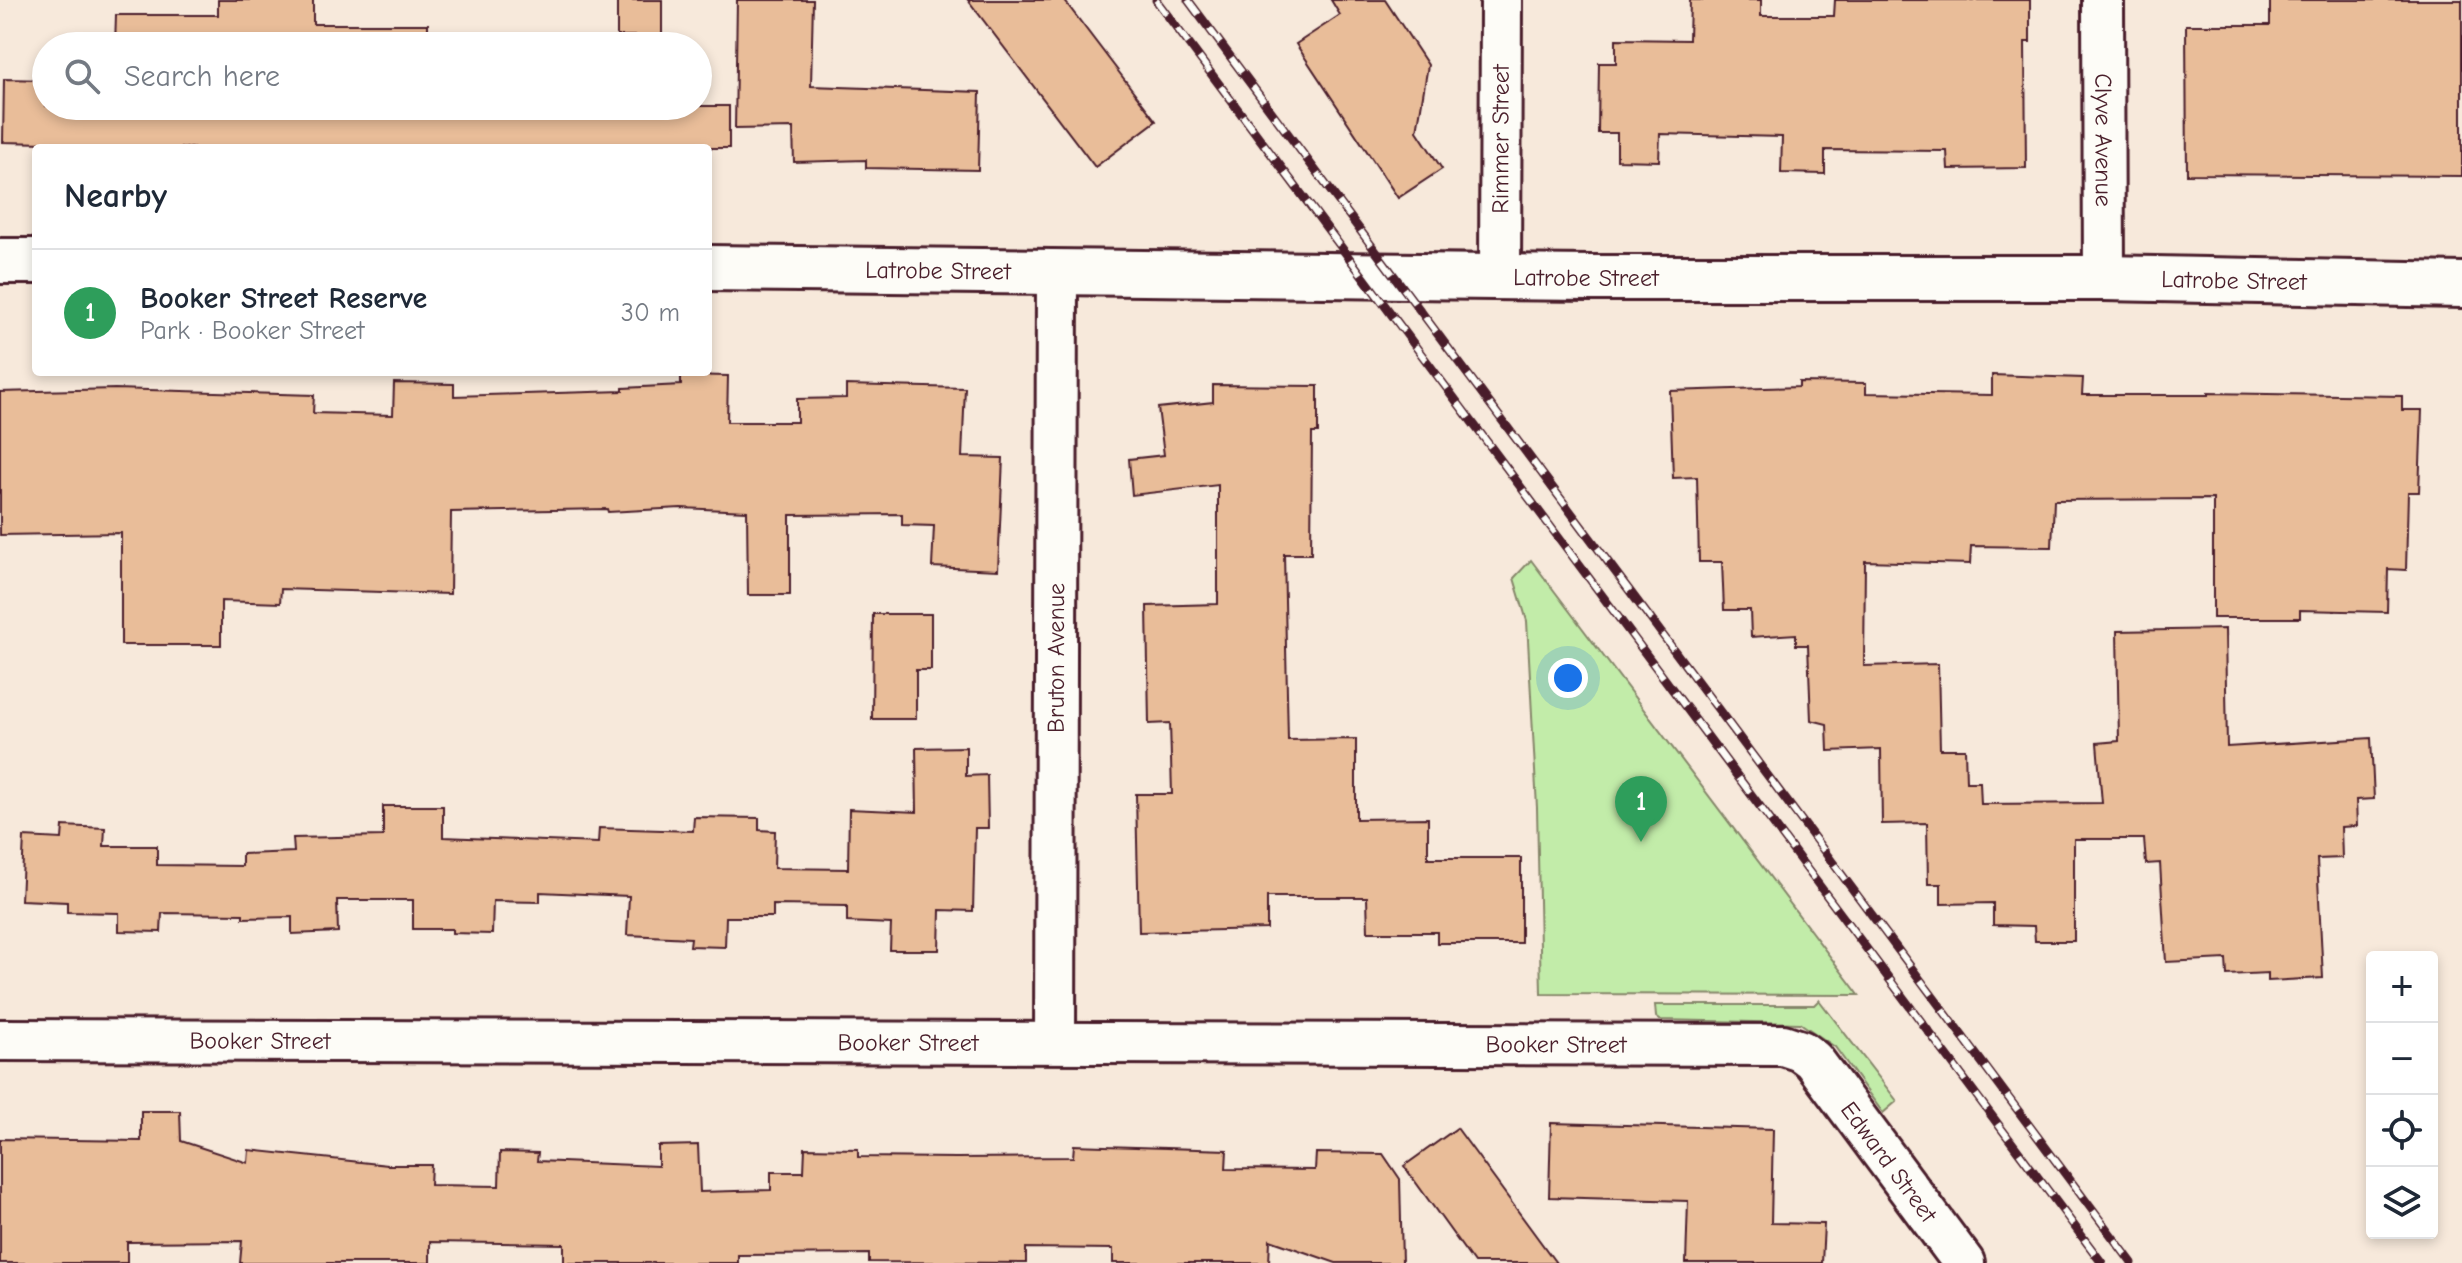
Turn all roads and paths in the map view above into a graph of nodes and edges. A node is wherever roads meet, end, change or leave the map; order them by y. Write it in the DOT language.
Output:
graph roads {
  1 [pos="1501,0"];
  2 [pos="2103,0"];
  3 [pos="0,261"];
  4 [pos="32,261"];
  5 [pos="712,268"];
  6 [pos="1057,272"];
  7 [pos="1500,277"];
  8 [pos="2104,278"];
  9 [pos="2462,285"];
  10 [pos="0,1040"];
  11 [pos="1055,1042"];
  12 [pos="1813,1060"];
  13 [pos="1964,1263"];
  1 -- 7 [label="street, Rimmer Street"];
  2 -- 8 [label="street, Clyve Avenue"];
  3 -- 4 [label="street"];
  5 -- 6 [label="street, Latrobe Street"];
  6 -- 7 [label="street, Latrobe Street"];
  6 -- 11 [label="street, Bruton Avenue"];
  7 -- 8 [label="street, Latrobe Street"];
  8 -- 9 [label="street, Latrobe Street"];
  10 -- 11 [label="street, Booker Street"];
  11 -- 12 [label="street, Booker Street"];
  12 -- 13 [label="street, Edward Street"];
}
